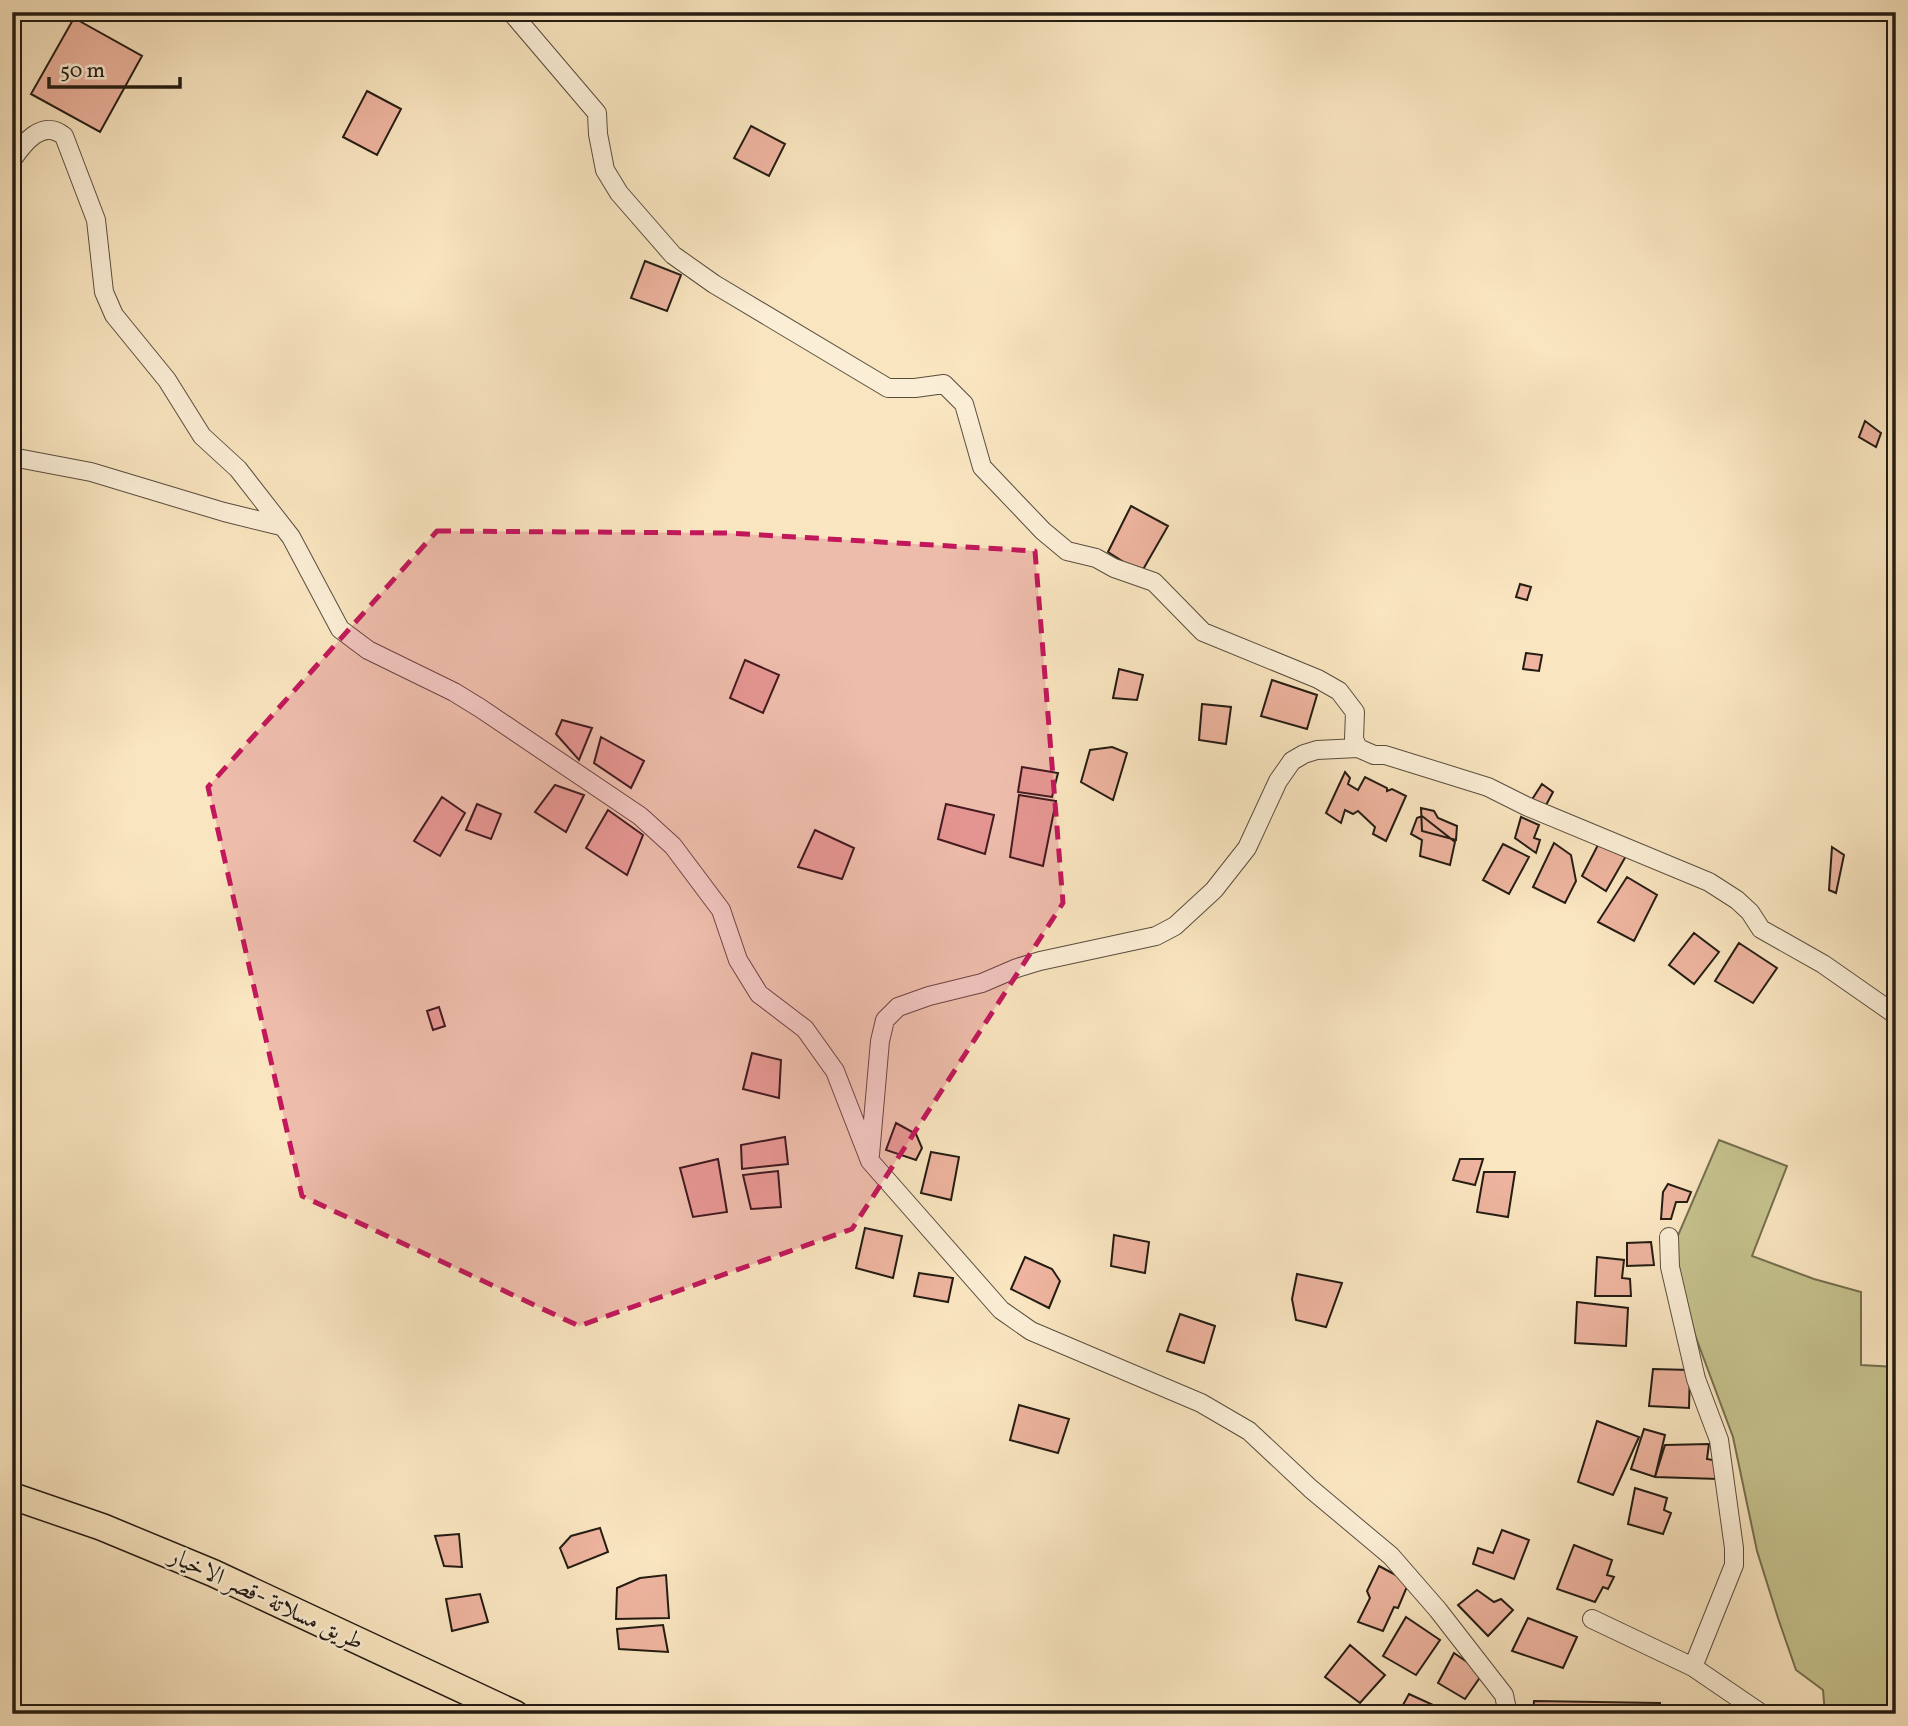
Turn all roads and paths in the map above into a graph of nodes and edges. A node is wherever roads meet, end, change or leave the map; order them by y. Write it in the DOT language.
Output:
graph roads {
  1 [pos="511,12"];
  2 [pos="12,160"];
  3 [pos="12,457"];
  4 [pos="281,526"];
  5 [pos="1358,748"];
  6 [pos="1896,1015"];
  7 [pos="870,1161"];
  8 [pos="1669,1237"];
  9 [pos="12,1496"];
  10 [pos="1592,1619"];
  11 [pos="1693,1667"];
  12 [pos="515,1714"];
  13 [pos="1508,1714"];
  14 [pos="1762,1714"];
  1 -- 5 [label="street"];
  2 -- 4 [label="street"];
  3 -- 4 [label="street"];
  4 -- 7 [label="street"];
  5 -- 6 [label="street"];
  5 -- 7 [label="street"];
  7 -- 13 [label="street"];
  8 -- 11 [label="street"];
  9 -- 12 [label="main road, طريق مسلاتة -قصر الاخيار"];
  10 -- 11 [label="street"];
  11 -- 14 [label="street"];
}
